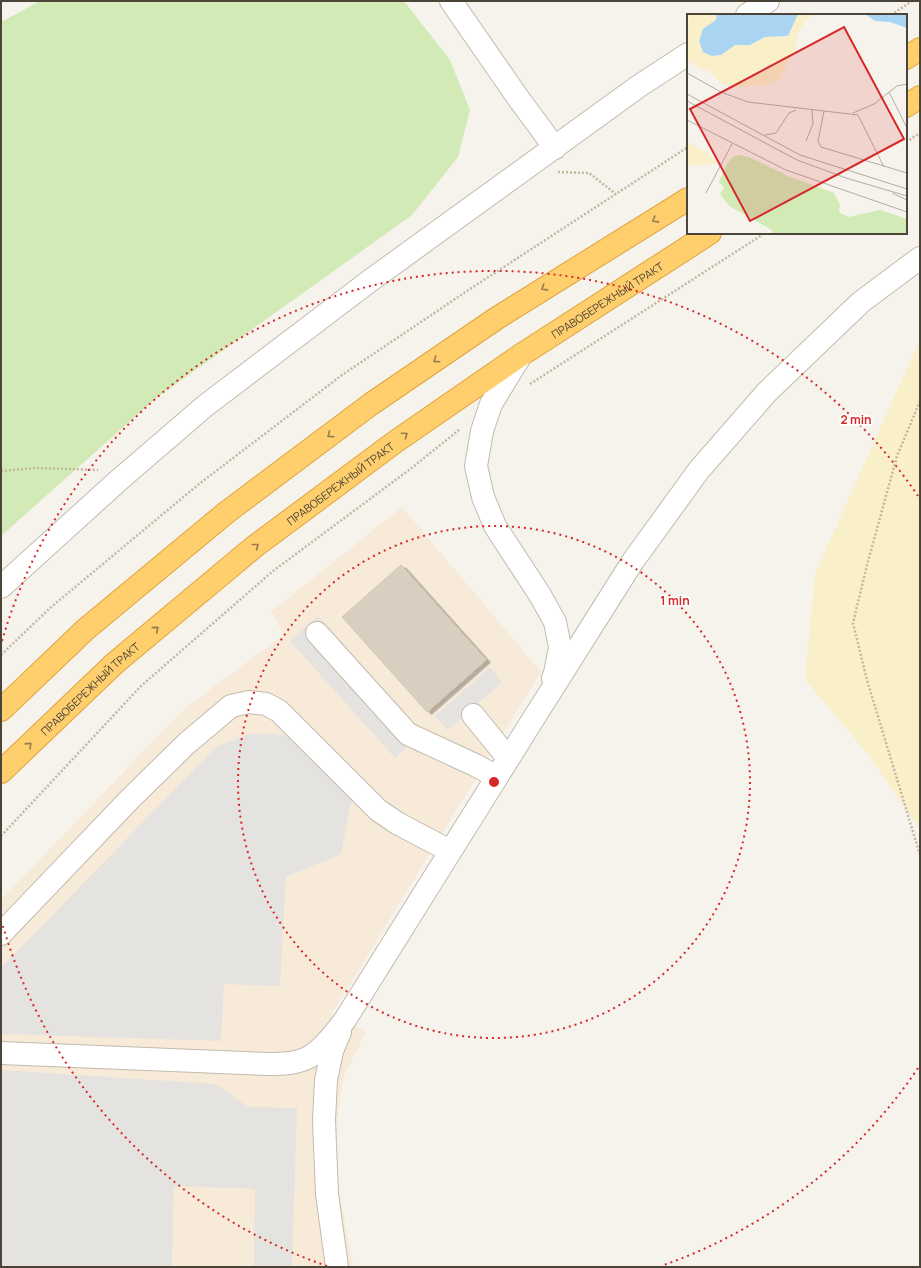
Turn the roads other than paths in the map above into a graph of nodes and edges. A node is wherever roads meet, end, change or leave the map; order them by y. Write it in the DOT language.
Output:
graph roads {
  1 [pos="451,1"];
  2 [pos="768,1"];
  3 [pos="748,14"];
  4 [pos="920,49"];
  5 [pos="687,55"];
  6 [pos="907,57"];
  7 [pos="920,97"];
  8 [pos="907,105"];
  9 [pos="555,148"];
  10 [pos="687,200"];
  11 [pos="708,234"];
  12 [pos="920,258"];
  13 [pos="521,355"];
  14 [pos="1,587"];
  15 [pos="318,633"];
  16 [pos="1,710"];
  17 [pos="536,713"];
  18 [pos="473,715"];
  19 [pos="508,758"];
  20 [pos="1,772"];
  21 [pos="496,777"];
  22 [pos="450,851"];
  23 [pos="1,934"];
  24 [pos="345,1020"];
  25 [pos="1,1053"];
  26 [pos="337,1267"];
  1 -- 9 [label="street"];
  2 -- 3 [label="street"];
  4 -- 6 [label="highway"];
  5 -- 9 [label="street"];
  7 -- 8 [label="highway"];
  9 -- 14 [label="street"];
  10 -- 16 [label="highway, one-way"];
  11 -- 13 [label="highway, ПРАВОБЕРЕЖНЫЙ ТРАКТ"];
  12 -- 17 [label="street"];
  13 -- 17 [label="street"];
  20 -- 13 [label="highway, ПРАВОБЕРЕЖНЫЙ ТРАКТ, one-way"];
  15 -- 21 [label="street"];
  17 -- 19 [label="street"];
  18 -- 19 [label="street"];
  19 -- 21 [label="street"];
  21 -- 22 [label="street"];
  22 -- 23 [label="street"];
  22 -- 24 [label="street"];
  24 -- 25 [label="street"];
  24 -- 26 [label="street"];
}
